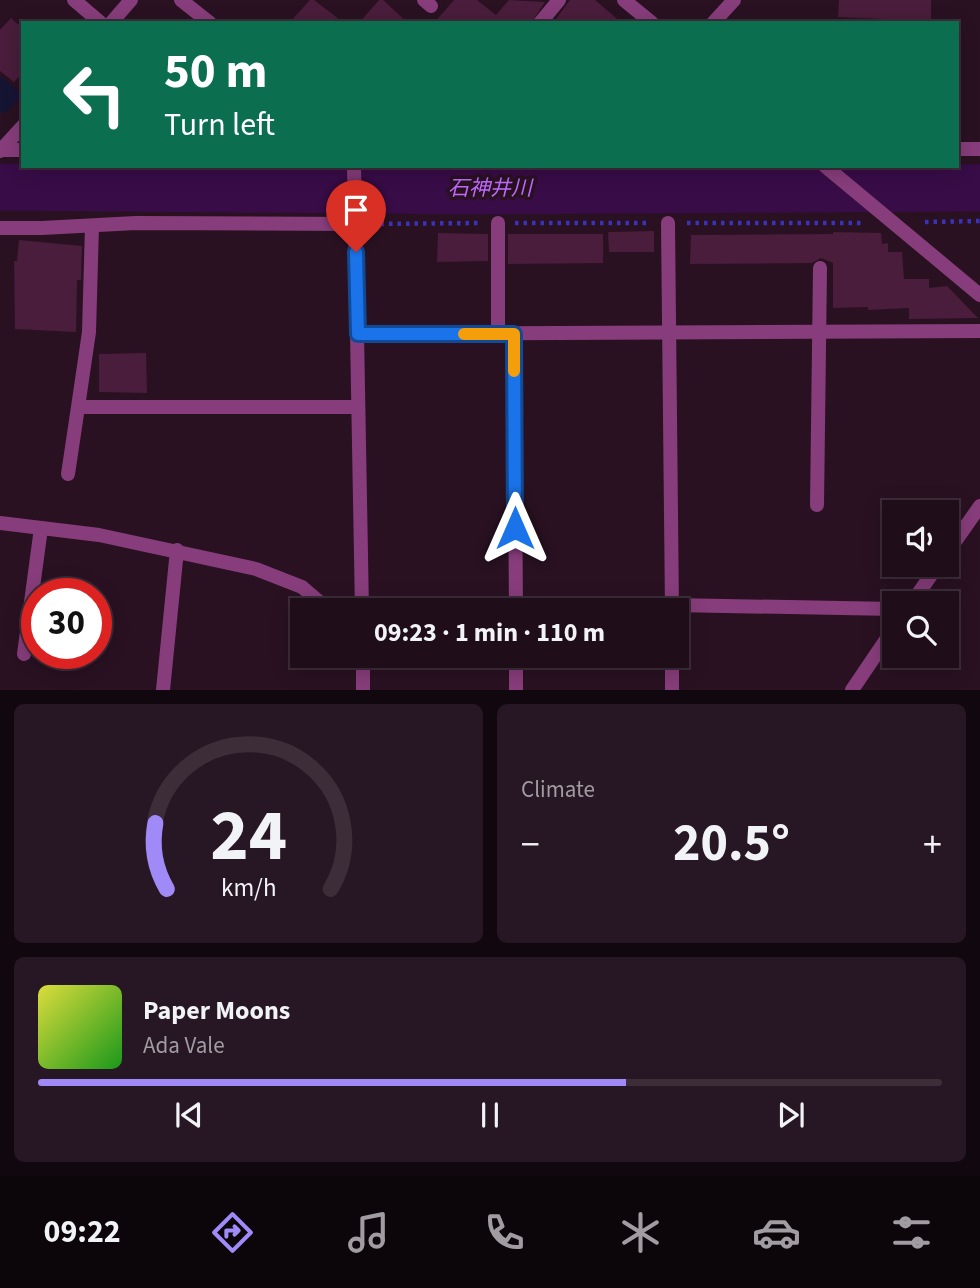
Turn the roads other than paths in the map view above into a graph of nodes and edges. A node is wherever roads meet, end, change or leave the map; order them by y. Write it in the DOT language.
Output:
graph roads {
  1 [pos="74,0"];
  2 [pos="131,0"];
  3 [pos="181,0"];
  4 [pos="559,0"];
  5 [pos="624,0"];
  6 [pos="734,0"];
  7 [pos="99,21"];
  8 [pos="113,21"];
  9 [pos="207,21"];
  10 [pos="542,21"];
  11 [pos="650,21"];
  12 [pos="715,21"];
  13 [pos="21,128"];
  14 [pos="959,149"];
  15 [pos="980,149"];
  16 [pos="0,150"];
  17 [pos="21,150"];
  18 [pos="354,168"];
  19 [pos="827,168"];
  20 [pos="498,223"];
  21 [pos="668,223"];
  22 [pos="355,224"];
  23 [pos="92,226"];
  24 [pos="0,228"];
  25 [pos="820,268"];
  26 [pos="980,296"];
  27 [pos="980,331"];
  28 [pos="668,332"];
  29 [pos="819,332"];
  30 [pos="358,334"];
  31 [pos="498,334"];
  32 [pos="514,334"];
  33 [pos="78,407"];
  34 [pos="356,407"];
  35 [pos="68,474"];
  36 [pos="817,505"];
  37 [pos="980,506"];
  38 [pos="0,523"];
  39 [pos="41,528"];
  40 [pos="959,536"];
  41 [pos="177,550"];
  42 [pos="34,578"];
  43 [pos="315,598"];
  44 [pos="362,598"];
  45 [pos="516,598"];
  46 [pos="672,598"];
  47 [pos="689,608"];
  48 [pos="882,609"];
  49 [pos="882,646"];
  50 [pos="363,668"];
  51 [pos="516,668"];
  52 [pos="672,668"];
  53 [pos="163,690"];
  54 [pos="363,690"];
  55 [pos="516,690"];
  56 [pos="672,690"];
  57 [pos="852,690"];
  1 -- 7 [label="street"];
  2 -- 8 [label="street"];
  3 -- 9 [label="street"];
  4 -- 10 [label="street"];
  5 -- 11 [label="street"];
  6 -- 12 [label="street"];
  13 -- 16 [label="street"];
  14 -- 15 [label="street"];
  16 -- 17 [label="street"];
  18 -- 22 [label="street"];
  19 -- 26 [label="street"];
  20 -- 31 [label="street"];
  21 -- 28 [label="street"];
  22 -- 23 [label="street"];
  22 -- 30 [label="street"];
  23 -- 24 [label="street"];
  23 -- 33 [label="street"];
  25 -- 29 [label="street"];
  27 -- 29 [label="street"];
  28 -- 29 [label="street"];
  28 -- 32 [label="street"];
  28 -- 46 [label="street"];
  29 -- 36 [label="street"];
  30 -- 31 [label="street"];
  30 -- 34 [label="street"];
  31 -- 32 [label="street"];
  32 -- 45 [label="street"];
  33 -- 34 [label="street"];
  33 -- 35 [label="street"];
  34 -- 44 [label="street"];
  37 -- 40 [label="street"];
  38 -- 39 [label="street"];
  39 -- 41 [label="street"];
  39 -- 42 [label="street"];
  41 -- 43 [label="street"];
  41 -- 53 [label="street"];
  47 -- 48 [label="street"];
  49 -- 57 [label="street"];
  50 -- 54 [label="street"];
  51 -- 55 [label="street"];
  52 -- 56 [label="street"];
}
